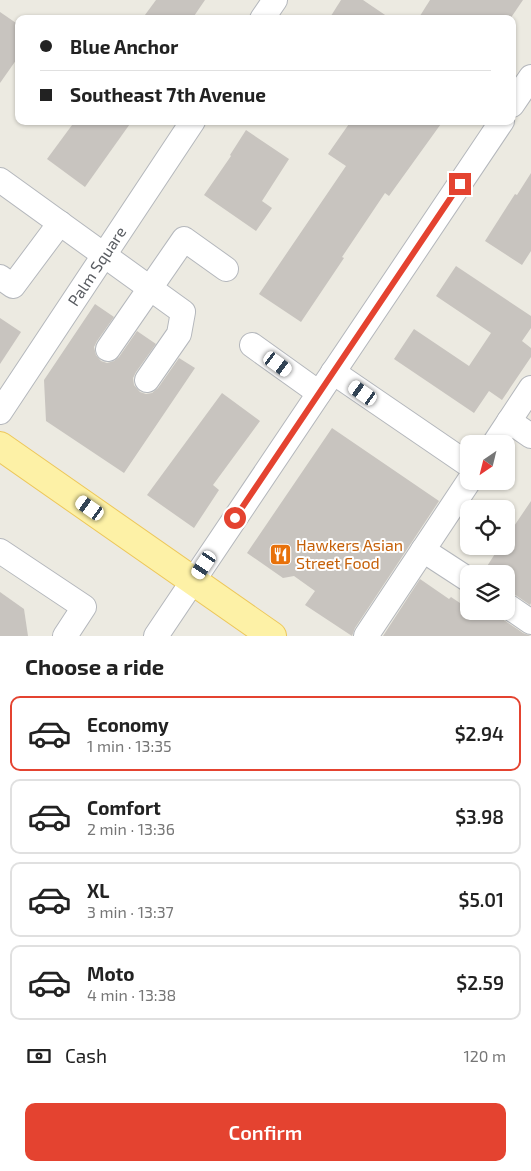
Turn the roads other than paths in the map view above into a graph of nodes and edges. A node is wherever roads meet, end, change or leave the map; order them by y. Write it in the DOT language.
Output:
graph roads {
  1 [pos="275,0"];
  2 [pos="265,15"];
  3 [pos="531,77"];
  4 [pos="516,99"];
  5 [pos="191,125"];
  6 [pos="499,125"];
  7 [pos="0,180"];
  8 [pos="60,223"];
  9 [pos="104,255"];
  10 [pos="226,269"];
  11 [pos="0,277"];
  12 [pos="150,288"];
  13 [pos="252,345"];
  14 [pos="108,349"];
  15 [pos="333,372"];
  16 [pos="147,380"];
  17 [pos="531,388"];
  18 [pos="319,393"];
  19 [pos="0,412"];
  20 [pos="509,421"];
  21 [pos="500,435"];
  22 [pos="531,436"];
  23 [pos="0,446"];
  24 [pos="460,459"];
  25 [pos="463,490"];
  26 [pos="423,550"];
  27 [pos="0,551"];
  28 [pos="460,574"];
  29 [pos="193,581"];
  30 [pos="515,611"];
  31 [pos="531,622"];
  32 [pos="65,636"];
  33 [pos="156,636"];
  34 [pos="272,636"];
  35 [pos="366,636"];
  1 -- 2 [label="street"];
  3 -- 4 [label="street"];
  5 -- 9 [label="street, Palm Square"];
  6 -- 15 [label="street"];
  7 -- 8 [label="street"];
  8 -- 9 [label="street"];
  8 -- 11 [label="street"];
  9 -- 12 [label="street"];
  9 -- 19 [label="street, Palm Square"];
  10 -- 12 [label="street"];
  12 -- 14 [label="street"];
  12 -- 16 [label="street"];
  13 -- 18 [label="street"];
  15 -- 18 [label="street"];
  15 -- 24 [label="street"];
  17 -- 20 [label="street"];
  18 -- 29 [label="street"];
  20 -- 21 [label="street"];
  20 -- 22 [label="street"];
  23 -- 29 [label="main road"];
  25 -- 26 [label="street"];
  26 -- 28 [label="street"];
  26 -- 35 [label="street"];
  27 -- 32 [label="street"];
  29 -- 33 [label="street"];
  29 -- 34 [label="main road"];
  30 -- 31 [label="street"];
}
